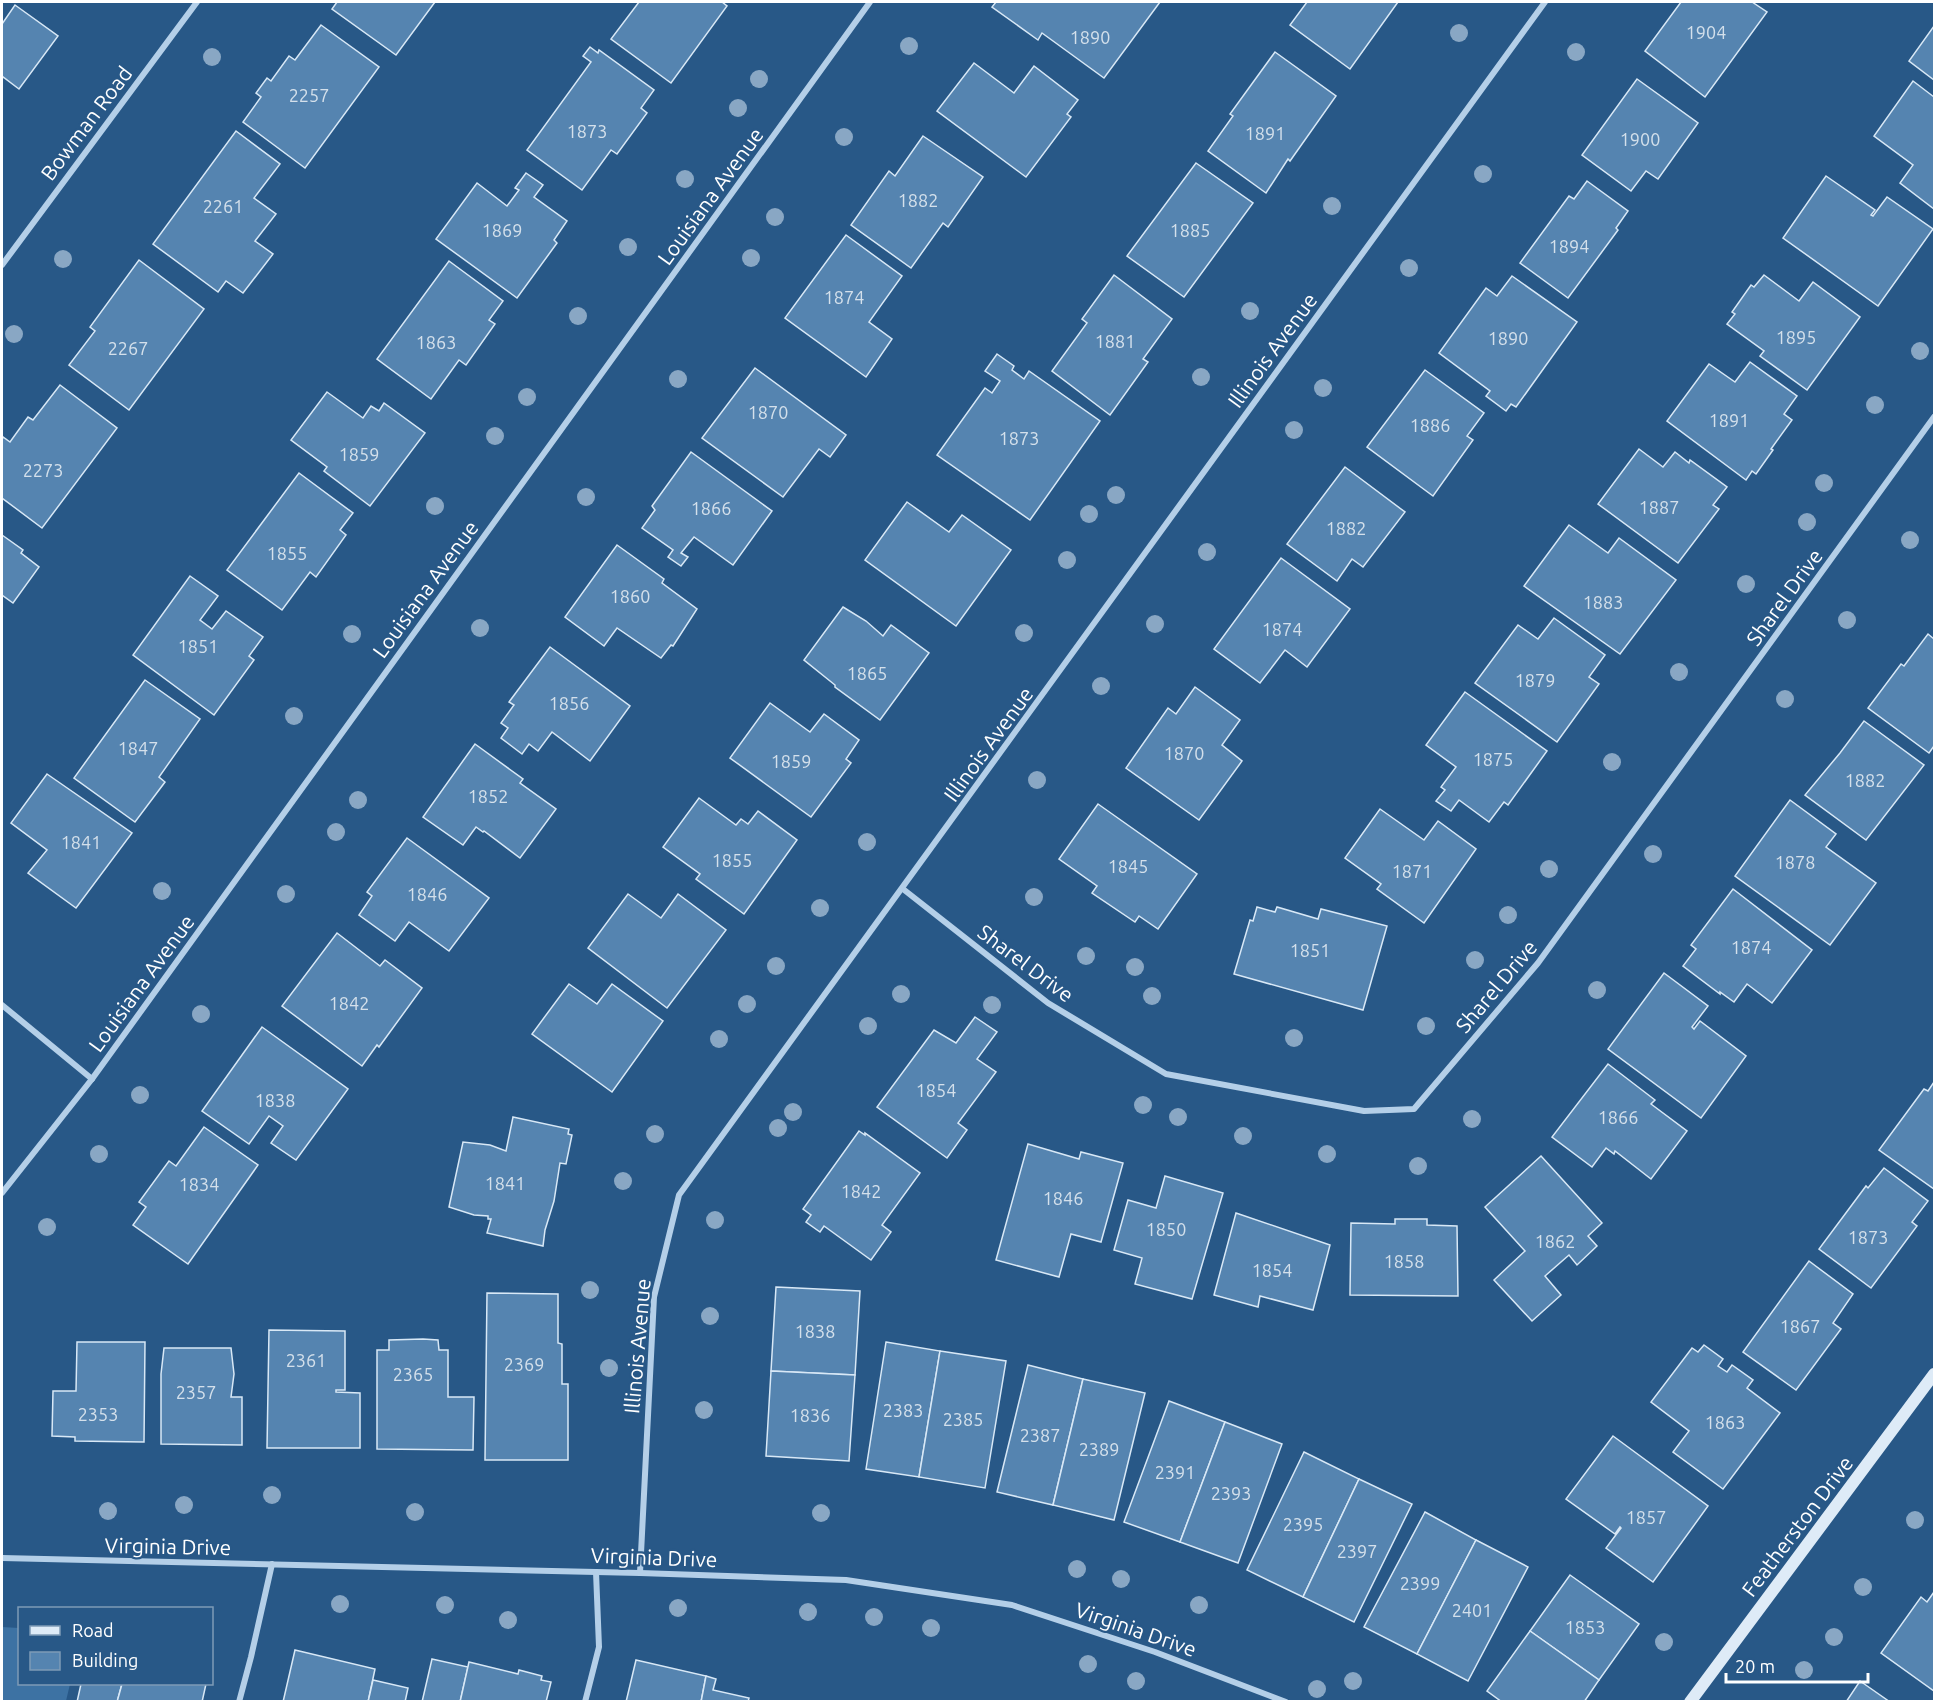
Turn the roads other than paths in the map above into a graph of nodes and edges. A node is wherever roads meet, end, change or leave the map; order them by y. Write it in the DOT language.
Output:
graph roads {
  1 [pos="197,2"];
  2 [pos="870,2"];
  3 [pos="1545,2"];
  4 [pos="2,265"];
  5 [pos="1935,417"];
  6 [pos="903,889"];
  7 [pos="2,1005"];
  8 [pos="92,1079"];
  9 [pos="2,1193"];
  10 [pos="1935,1374"];
  11 [pos="2,1558"];
  12 [pos="272,1564"];
  13 [pos="596,1572"];
  14 [pos="640,1573"];
  15 [pos="239,1701"];
  16 [pos="585,1701"];
  17 [pos="1286,1701"];
  18 [pos="1690,1701"];
  1 -- 4 [label="street, Bowman Road"];
  2 -- 8 [label="street, Louisiana Avenue"];
  3 -- 6 [label="street, Illinois Avenue"];
  5 -- 6 [label="street, Sharel Drive"];
  6 -- 14 [label="street, Illinois Avenue"];
  7 -- 8 [label="street"];
  8 -- 9 [label="street, Louisiana Avenue"];
  10 -- 18 [label="street, Featherston Drive"];
  11 -- 12 [label="street, Virginia Drive"];
  12 -- 13 [label="street, Virginia Drive"];
  12 -- 15 [label="street"];
  13 -- 14 [label="street, Virginia Drive"];
  13 -- 16 [label="street"];
  14 -- 17 [label="street, Virginia Drive"];
}
